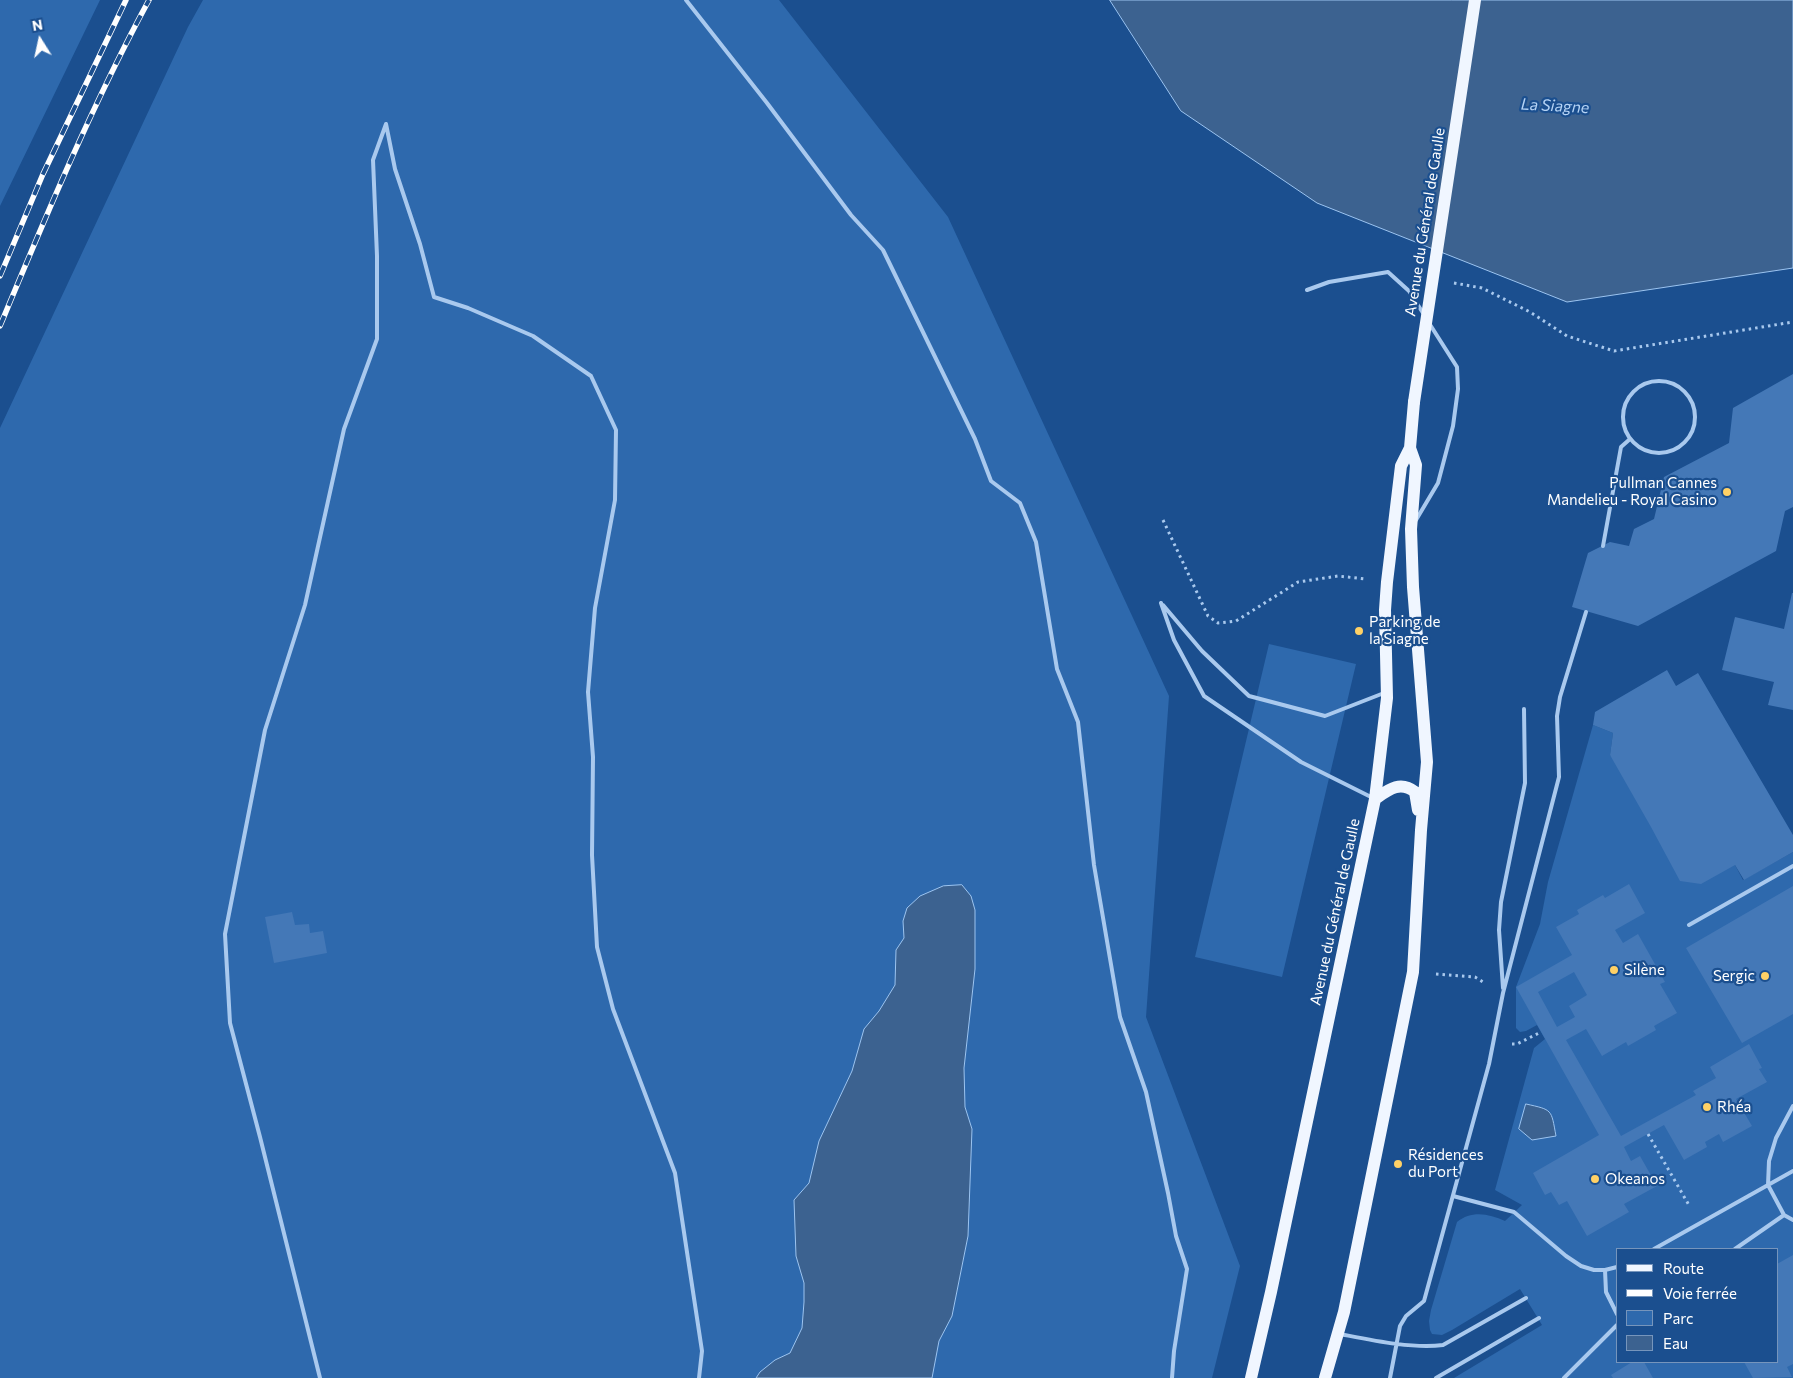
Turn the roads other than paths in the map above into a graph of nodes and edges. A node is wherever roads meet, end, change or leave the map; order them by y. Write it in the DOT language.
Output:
graph roads {
  1 [pos="686,0"];
  2 [pos="1475,0"];
  3 [pos="1307,290"];
  4 [pos="1630,439"];
  5 [pos="1410,448"];
  6 [pos="1411,528"];
  7 [pos="1603,546"];
  8 [pos="1586,612"];
  9 [pos="1387,692"];
  10 [pos="1524,709"];
  11 [pos="1375,799"];
  12 [pos="1420,830"];
  13 [pos="1793,866"];
  14 [pos="1689,925"];
  15 [pos="1503,993"];
  16 [pos="1793,1106"];
  17 [pos="1793,1171"];
  18 [pos="1768,1185"];
  19 [pos="1452,1196"];
  20 [pos="1784,1215"];
  21 [pos="1793,1220"];
  22 [pos="1656,1248"];
  23 [pos="1735,1248"];
  24 [pos="1616,1267"];
  25 [pos="1605,1270"];
  26 [pos="1526,1298"];
  27 [pos="1616,1312"];
  28 [pos="1539,1318"];
  29 [pos="1616,1326"];
  30 [pos="1337,1334"];
  31 [pos="1396,1342"];
  32 [pos="1391,1372"];
  33 [pos="320,1378"];
  34 [pos="700,1378"];
  35 [pos="1172,1378"];
  36 [pos="1251,1378"];
  37 [pos="1325,1378"];
  38 [pos="1390,1378"];
  39 [pos="1395,1378"];
  40 [pos="1436,1378"];
  41 [pos="1564,1378"];
  1 -- 35 [label="lane"];
  2 -- 5 [label="main road, Avenue du Général de Gaulle, bridge"];
  3 -- 6 [label="lane"];
  4 -- 4 [label="lane"];
  4 -- 7 [label="lane"];
  5 -- 6 [label="main road, Avenue du Général de Gaulle"];
  5 -- 9 [label="main road, Avenue du Général de Gaulle"];
  6 -- 12 [label="main road, Avenue du Général de Gaulle"];
  8 -- 15 [label="lane"];
  9 -- 11 [label="main road, Avenue du Général de Gaulle"];
  9 -- 11 [label="lane"];
  10 -- 15 [label="lane"];
  11 -- 12 [label="main road"];
  11 -- 36 [label="main road, Avenue du Général de Gaulle"];
  12 -- 30 [label="main road, Avenue du Général de Gaulle"];
  13 -- 14 [label="lane"];
  15 -- 19 [label="lane"];
  16 -- 18 [label="lane"];
  17 -- 18 [label="lane"];
  18 -- 20 [label="lane"];
  18 -- 22 [label="lane"];
  19 -- 25 [label="lane"];
  19 -- 31 [label="lane"];
  20 -- 21 [label="lane"];
  20 -- 23 [label="lane"];
  24 -- 25 [label="lane"];
  25 -- 27 [label="lane"];
  26 -- 31 [label="lane"];
  28 -- 40 [label="lane"];
  29 -- 41 [label="lane"];
  30 -- 31 [label="lane"];
  30 -- 37 [label="main road, Avenue du Général de Gaulle"];
  31 -- 32 [label="lane"];
  32 -- 38 [label="lane"];
  32 -- 39 [label="lane"];
  33 -- 34 [label="lane"];
}
